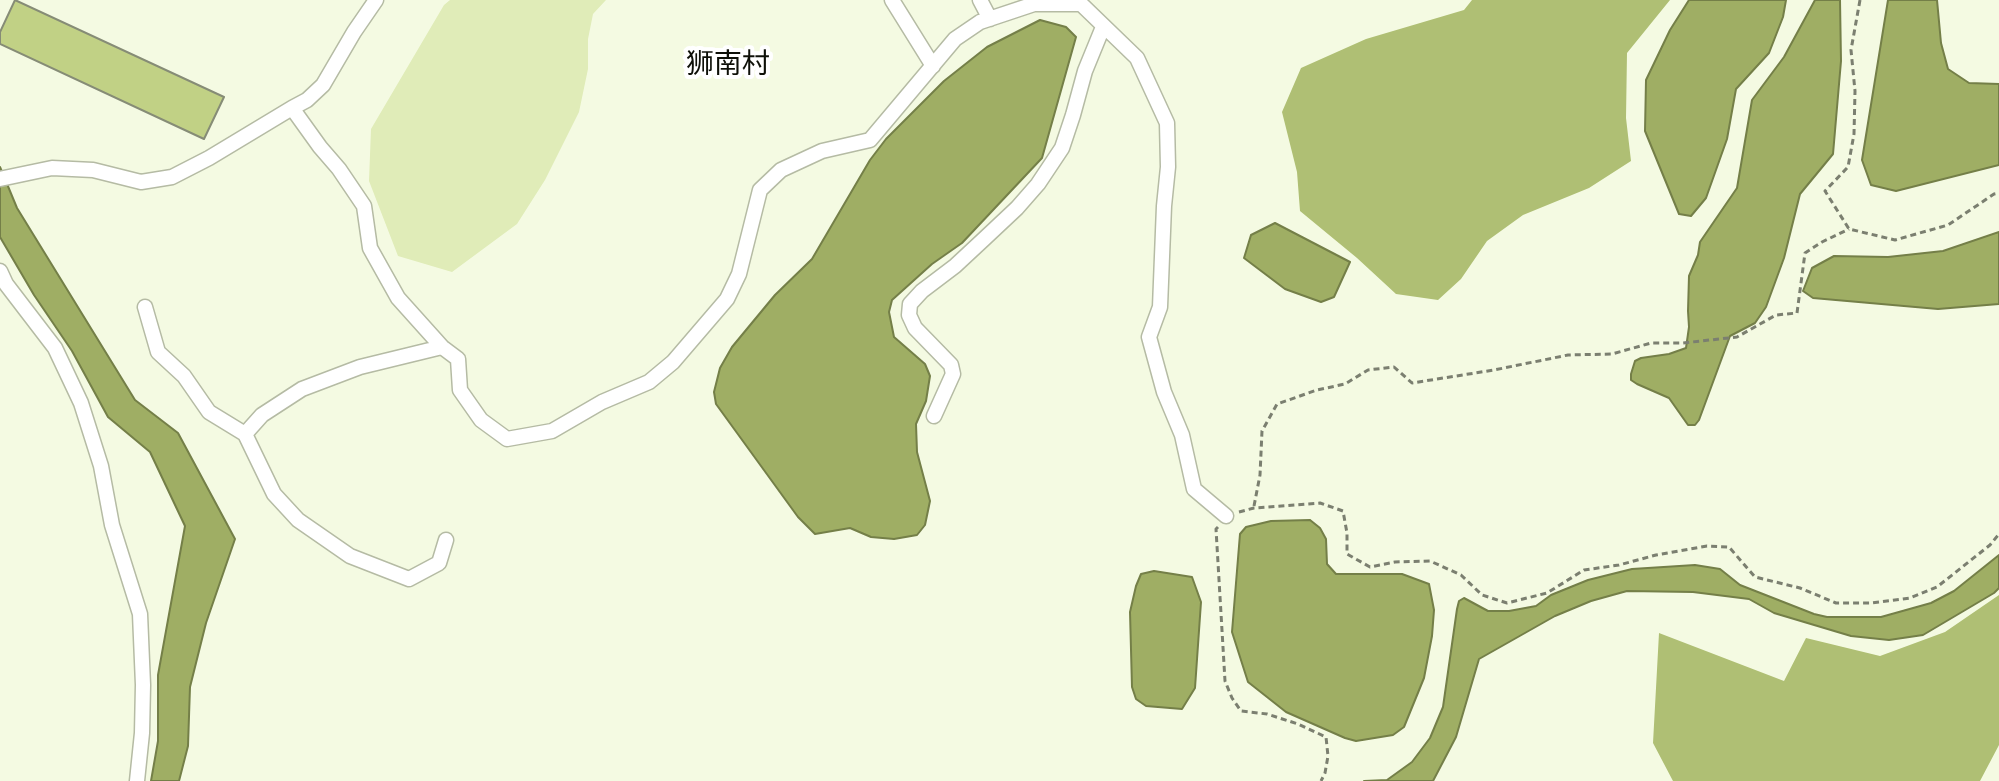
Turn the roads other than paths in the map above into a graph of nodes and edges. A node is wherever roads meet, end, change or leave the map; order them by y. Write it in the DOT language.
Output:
graph roads {
  1 [pos="376,0"];
  2 [pos="892,0"];
  3 [pos="980,0"];
  4 [pos="990,19"];
  5 [pos="1103,27"];
  6 [pos="933,66"];
  7 [pos="292,108"];
  8 [pos="0,179"];
  9 [pos="0,271"];
  10 [pos="145,307"];
  11 [pos="442,347"];
  12 [pos="934,416"];
  13 [pos="245,434"];
  14 [pos="1226,516"];
  15 [pos="446,540"];
  16 [pos="137,781"];
  1 -- 7 [label="street"];
  2 -- 6 [label="street"];
  3 -- 4 [label="street"];
  4 -- 5 [label="street"];
  4 -- 6 [label="street"];
  5 -- 12 [label="street"];
  5 -- 14 [label="street"];
  6 -- 11 [label="street"];
  7 -- 8 [label="street"];
  7 -- 11 [label="street"];
  9 -- 16 [label="street"];
  10 -- 13 [label="street"];
  11 -- 13 [label="street"];
  13 -- 15 [label="street"];
}
